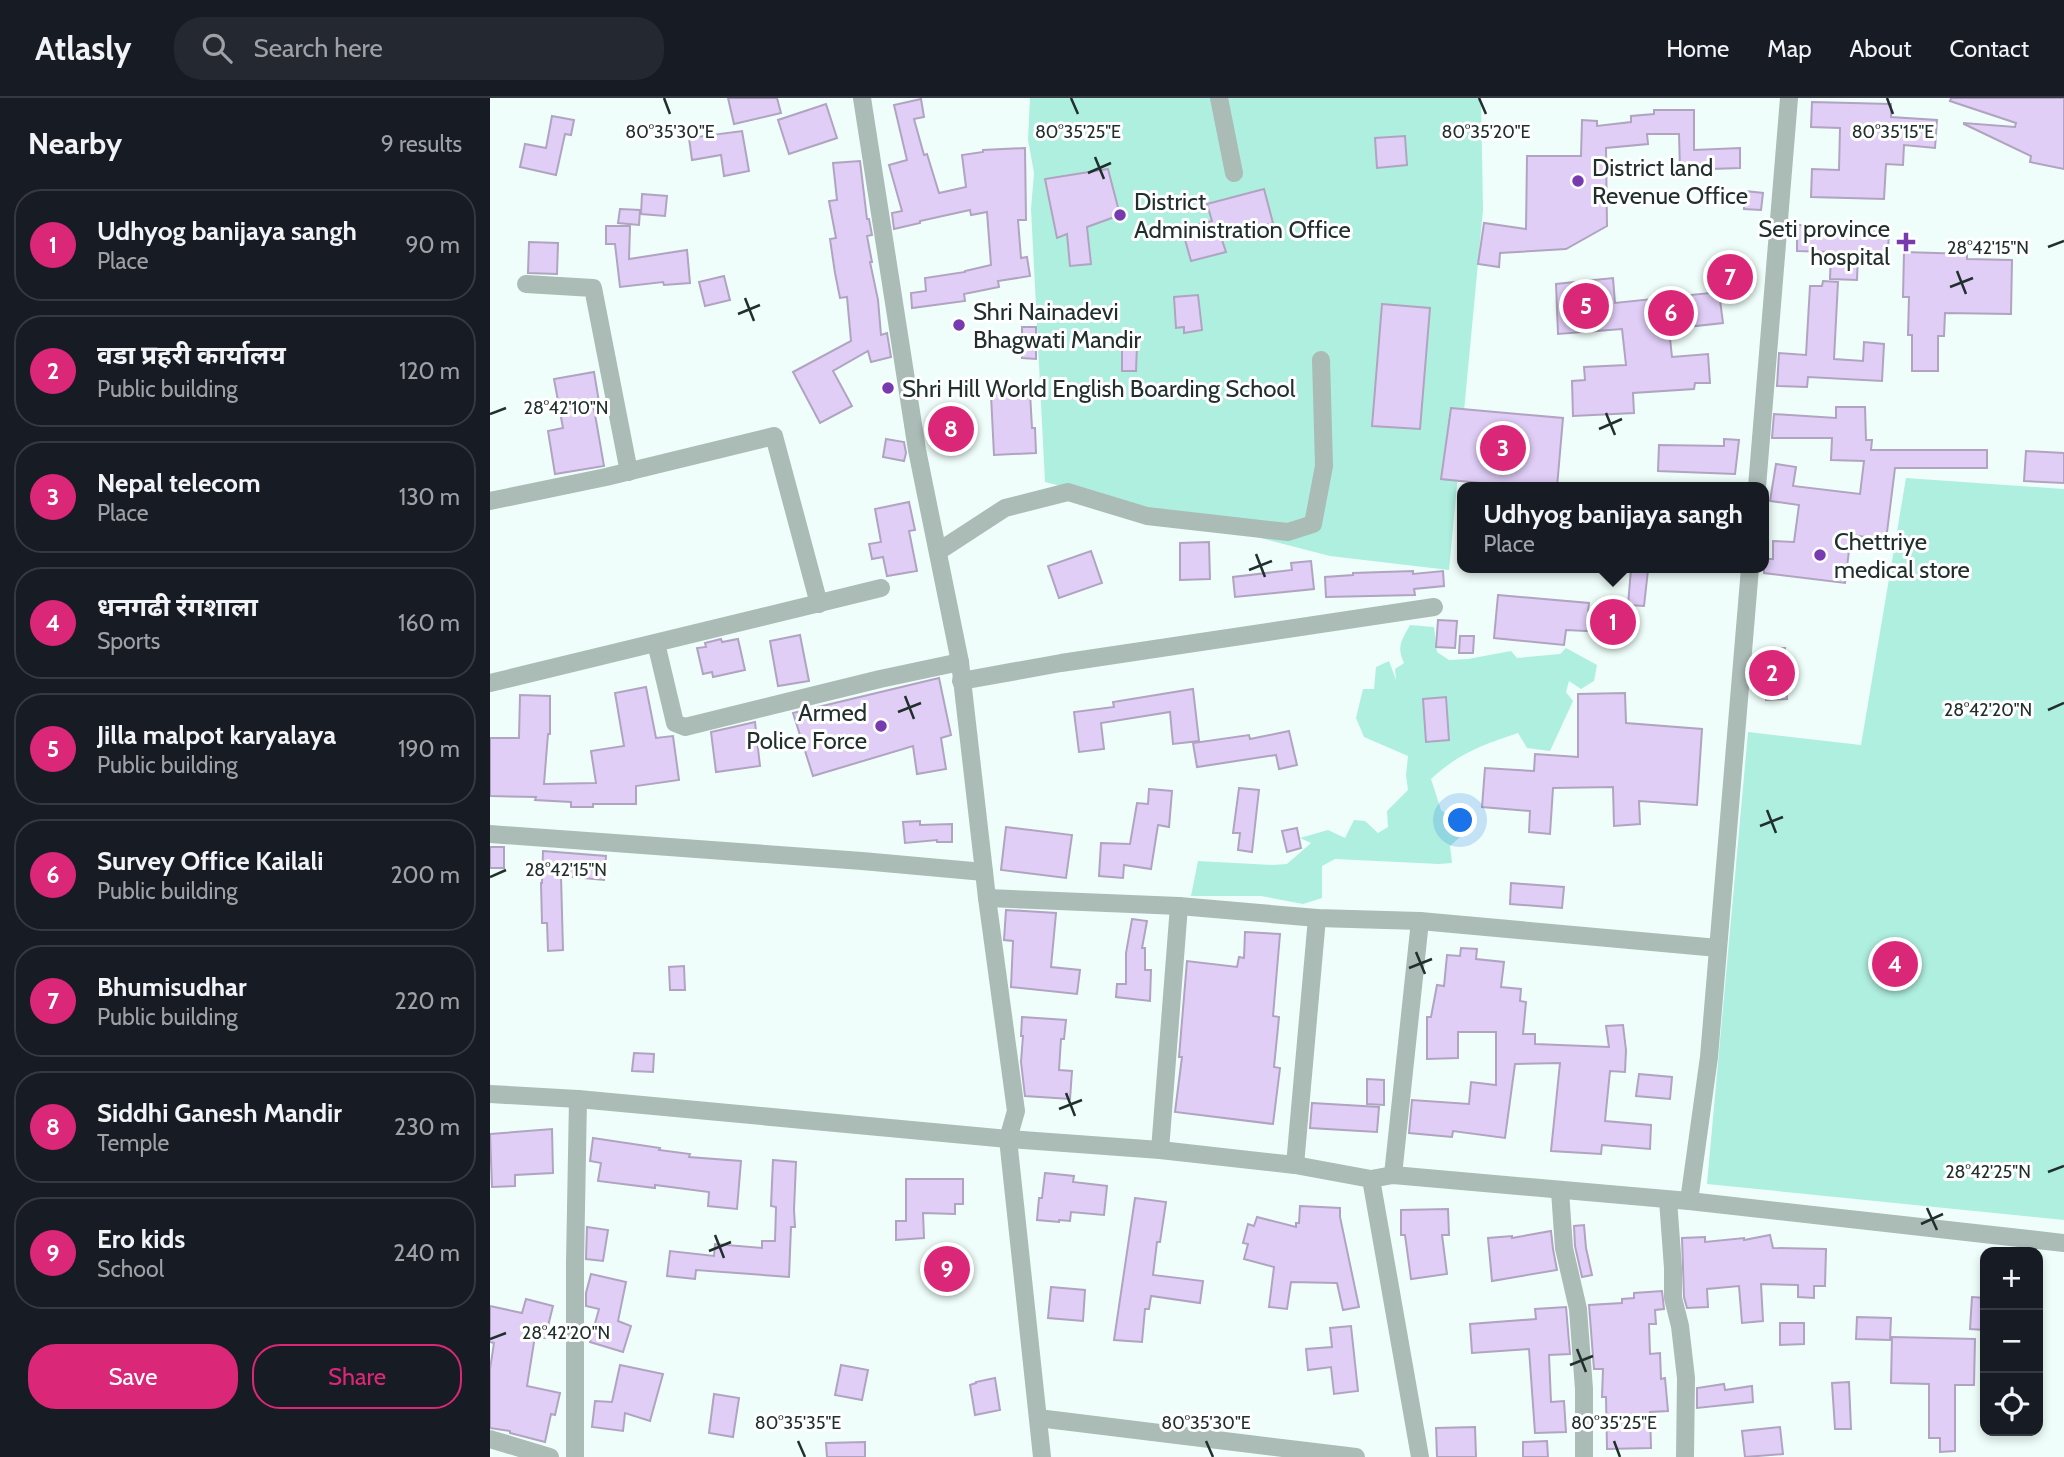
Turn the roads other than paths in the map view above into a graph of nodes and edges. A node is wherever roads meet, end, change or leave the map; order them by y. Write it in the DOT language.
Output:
graph roads {
  1 [pos="862,98"];
  2 [pos="1219,98"];
  3 [pos="1789,98"];
  4 [pos="1234,173"];
  5 [pos="526,284"];
  6 [pos="1321,360"];
  7 [pos="629,472"];
  8 [pos="1757,482"];
  9 [pos="490,501"];
  10 [pos="939,551"];
  11 [pos="1750,573"];
  12 [pos="881,588"];
  13 [pos="819,604"];
  14 [pos="1434,607"];
  15 [pos="656,643"];
  16 [pos="960,662"];
  17 [pos="961,681"];
  18 [pos="490,683"];
  19 [pos="490,834"];
  20 [pos="984,872"];
  21 [pos="987,898"];
  22 [pos="1179,906"];
  23 [pos="1317,918"];
  24 [pos="1420,921"];
  25 [pos="1718,948"];
  26 [pos="490,1094"];
  27 [pos="578,1098"];
  28 [pos="1008,1139"];
  29 [pos="1160,1150"];
  30 [pos="1295,1166"];
  31 [pos="1393,1175"];
  32 [pos="1370,1179"];
  33 [pos="1560,1191"];
  34 [pos="1668,1200"];
  35 [pos="1689,1202"];
  36 [pos="2064,1243"];
  37 [pos="1038,1418"];
  38 [pos="490,1439"];
  39 [pos="550,1457"];
  40 [pos="575,1457"];
  41 [pos="1042,1457"];
  42 [pos="1356,1457"];
  43 [pos="1420,1457"];
  44 [pos="1584,1457"];
  45 [pos="1685,1457"];
  1 -- 10 [label="street"];
  2 -- 4 [label="street"];
  3 -- 8 [label="street"];
  5 -- 7 [label="street"];
  6 -- 10 [label="street"];
  7 -- 9 [label="street"];
  7 -- 13 [label="street"];
  10 -- 16 [label="street"];
  11 -- 25 [label="street"];
  12 -- 13 [label="street"];
  13 -- 15 [label="street"];
  14 -- 17 [label="street"];
  15 -- 16 [label="street"];
  15 -- 18 [label="street"];
  16 -- 17 [label="street"];
  17 -- 20 [label="street"];
  19 -- 20 [label="street"];
  20 -- 21 [label="street"];
  21 -- 22 [label="street"];
  21 -- 28 [label="street"];
  22 -- 23 [label="street"];
  22 -- 29 [label="street"];
  23 -- 24 [label="street"];
  23 -- 30 [label="street"];
  24 -- 25 [label="street"];
  24 -- 31 [label="street"];
  25 -- 35 [label="street"];
  26 -- 27 [label="street"];
  27 -- 28 [label="street"];
  27 -- 40 [label="street"];
  28 -- 29 [label="street"];
  28 -- 37 [label="street"];
  29 -- 30 [label="street"];
  30 -- 32 [label="street"];
  31 -- 32 [label="street"];
  31 -- 33 [label="street"];
  32 -- 43 [label="street"];
  33 -- 34 [label="street"];
  33 -- 44 [label="street"];
  34 -- 35 [label="street"];
  34 -- 45 [label="street"];
  35 -- 36 [label="street"];
  37 -- 41 [label="street"];
  37 -- 42 [label="street"];
  38 -- 39 [label="street"];
}
